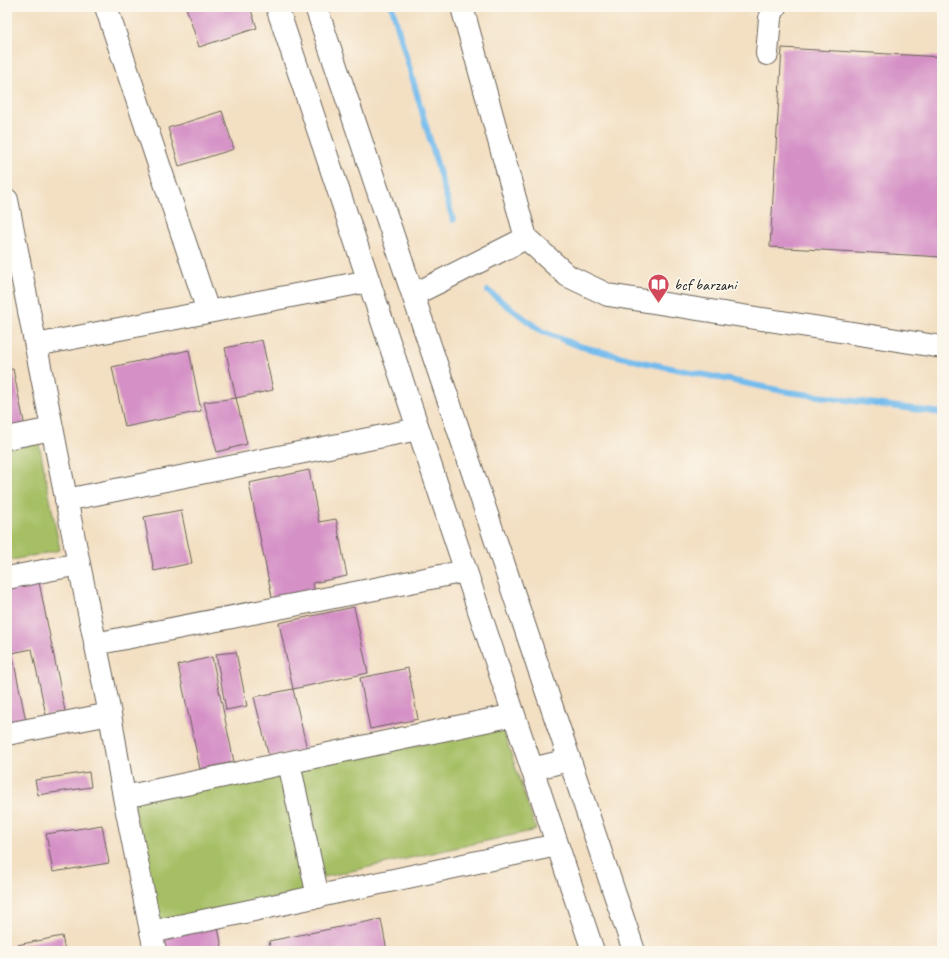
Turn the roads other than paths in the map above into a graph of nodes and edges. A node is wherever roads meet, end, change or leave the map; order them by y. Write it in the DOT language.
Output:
graph roads {
  1 [pos="106,7"];
  2 [pos="277,7"];
  3 [pos="316,7"];
  4 [pos="462,7"];
  5 [pos="775,7"];
  6 [pos="768,54"];
  7 [pos="7,200"];
  8 [pos="526,238"];
  9 [pos="368,281"];
  10 [pos="15,283"];
  11 [pos="413,295"];
  12 [pos="208,312"];
  13 [pos="36,345"];
  14 [pos="942,347"];
  15 [pos="52,429"];
  16 [pos="418,429"];
  17 [pos="7,438"];
  18 [pos="66,500"];
  19 [pos="78,564"];
  20 [pos="466,571"];
  21 [pos="7,578"];
  22 [pos="95,644"];
  23 [pos="110,714"];
  24 [pos="514,715"];
  25 [pos="7,734"];
  26 [pos="569,760"];
  27 [pos="289,763"];
  28 [pos="532,769"];
  29 [pos="124,796"];
  30 [pos="557,845"];
  31 [pos="318,897"];
  32 [pos="153,942"];
  33 [pos="593,951"];
  34 [pos="634,951"];
  1 -- 12 [label="street"];
  2 -- 9 [label="street"];
  3 -- 11 [label="street"];
  4 -- 8 [label="street"];
  5 -- 6 [label="street"];
  7 -- 10 [label="street"];
  8 -- 11 [label="street"];
  8 -- 14 [label="street"];
  9 -- 12 [label="street"];
  9 -- 16 [label="street"];
  10 -- 13 [label="street"];
  11 -- 26 [label="street"];
  12 -- 13 [label="street"];
  13 -- 15 [label="street"];
  15 -- 17 [label="street"];
  15 -- 18 [label="street"];
  16 -- 18 [label="street"];
  16 -- 20 [label="street"];
  18 -- 19 [label="street"];
  19 -- 21 [label="street"];
  19 -- 22 [label="street"];
  20 -- 22 [label="street"];
  20 -- 24 [label="street"];
  22 -- 23 [label="street"];
  23 -- 25 [label="street"];
  23 -- 29 [label="street"];
  24 -- 27 [label="street"];
  24 -- 28 [label="street"];
  26 -- 28 [label="street"];
  26 -- 34 [label="street"];
  27 -- 29 [label="street"];
  27 -- 31 [label="street"];
  28 -- 30 [label="street"];
  29 -- 32 [label="street"];
  30 -- 31 [label="street"];
  30 -- 33 [label="street"];
  31 -- 32 [label="street"];
}
